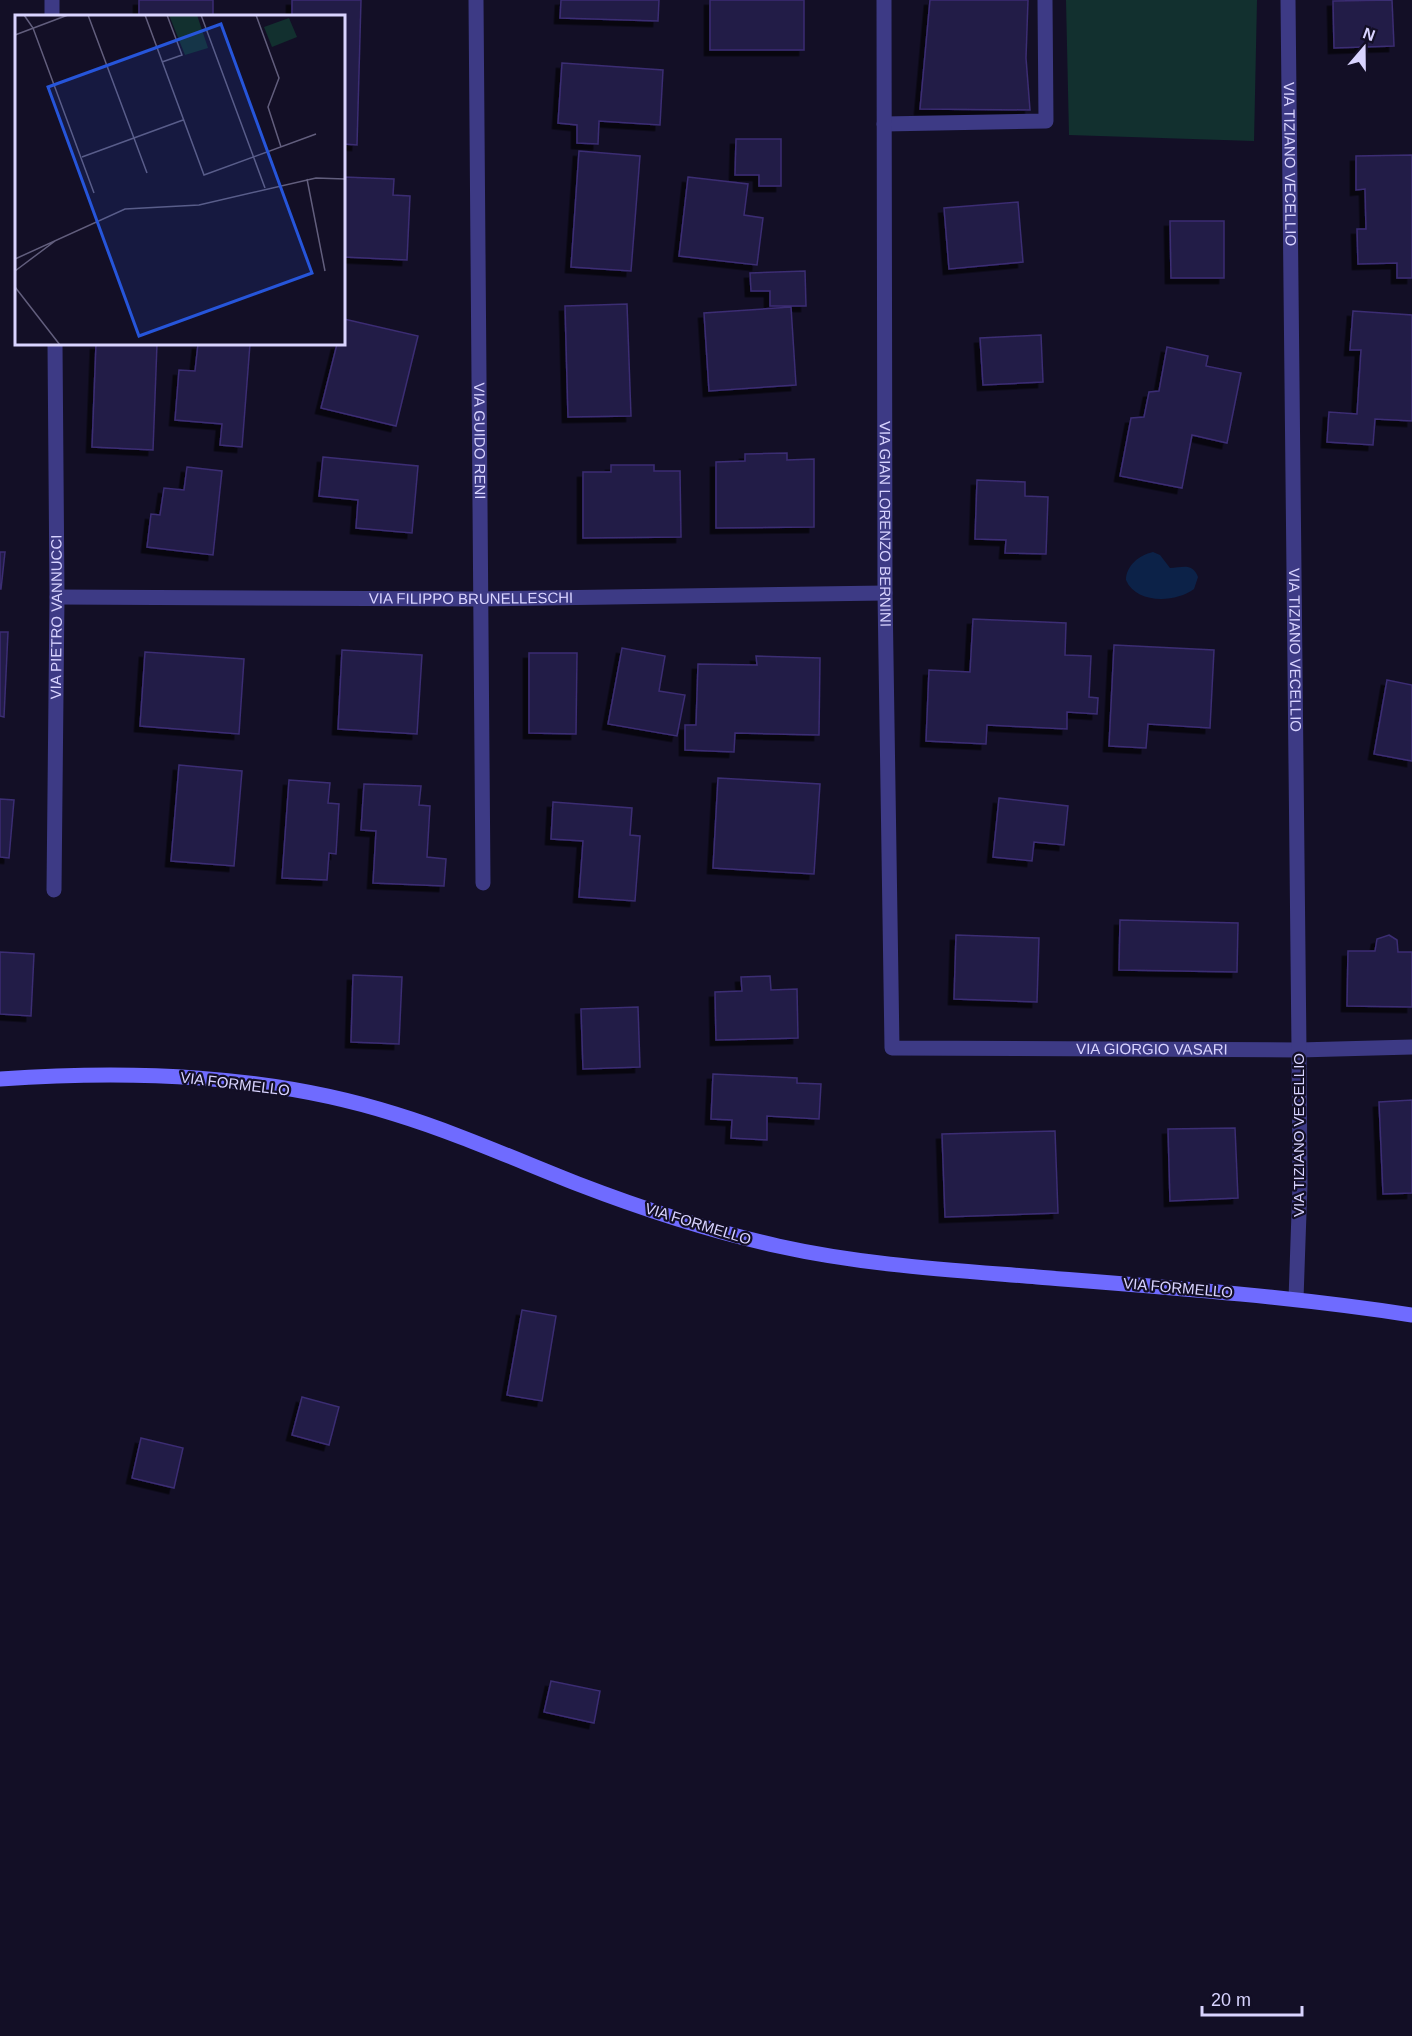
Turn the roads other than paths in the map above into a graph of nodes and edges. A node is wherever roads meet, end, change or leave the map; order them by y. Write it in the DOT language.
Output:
graph roads {
  1 [pos="476,0"];
  2 [pos="884,0"];
  3 [pos="1045,0"];
  4 [pos="1288,0"];
  5 [pos="884,124"];
  6 [pos="55,345"];
  7 [pos="885,593"];
  8 [pos="57,597"];
  9 [pos="482,599"];
  10 [pos="483,883"];
  11 [pos="54,890"];
  12 [pos="1412,1047"];
  13 [pos="892,1048"];
  14 [pos="1299,1050"];
  15 [pos="0,1079"];
  16 [pos="1296,1299"];
  17 [pos="1412,1315"];
  1 -- 9 [label="street, VIA GUIDO RENI"];
  2 -- 5 [label="street, VIA GIAN LORENZO BERNINI"];
  3 -- 5 [label="street"];
  4 -- 14 [label="street, VIA TIZIANO VECELLIO"];
  5 -- 7 [label="street, VIA GIAN LORENZO BERNINI"];
  6 -- 8 [label="street, VIA PIETRO VANNUCCI"];
  7 -- 9 [label="street, VIA FILIPPO BRUNELLESCHI"];
  7 -- 13 [label="street, VIA GIAN LORENZO BERNINI"];
  8 -- 9 [label="street, VIA FILIPPO BRUNELLESCHI"];
  8 -- 11 [label="street, VIA PIETRO VANNUCCI"];
  9 -- 10 [label="street, VIA GUIDO RENI"];
  12 -- 14 [label="street, VIA GIORGIO VASARI"];
  13 -- 14 [label="street, VIA GIORGIO VASARI"];
  14 -- 16 [label="street, VIA TIZIANO VECELLIO"];
  15 -- 16 [label="main road, VIA FORMELLO"];
  16 -- 17 [label="main road, VIA FORMELLO"];
}
